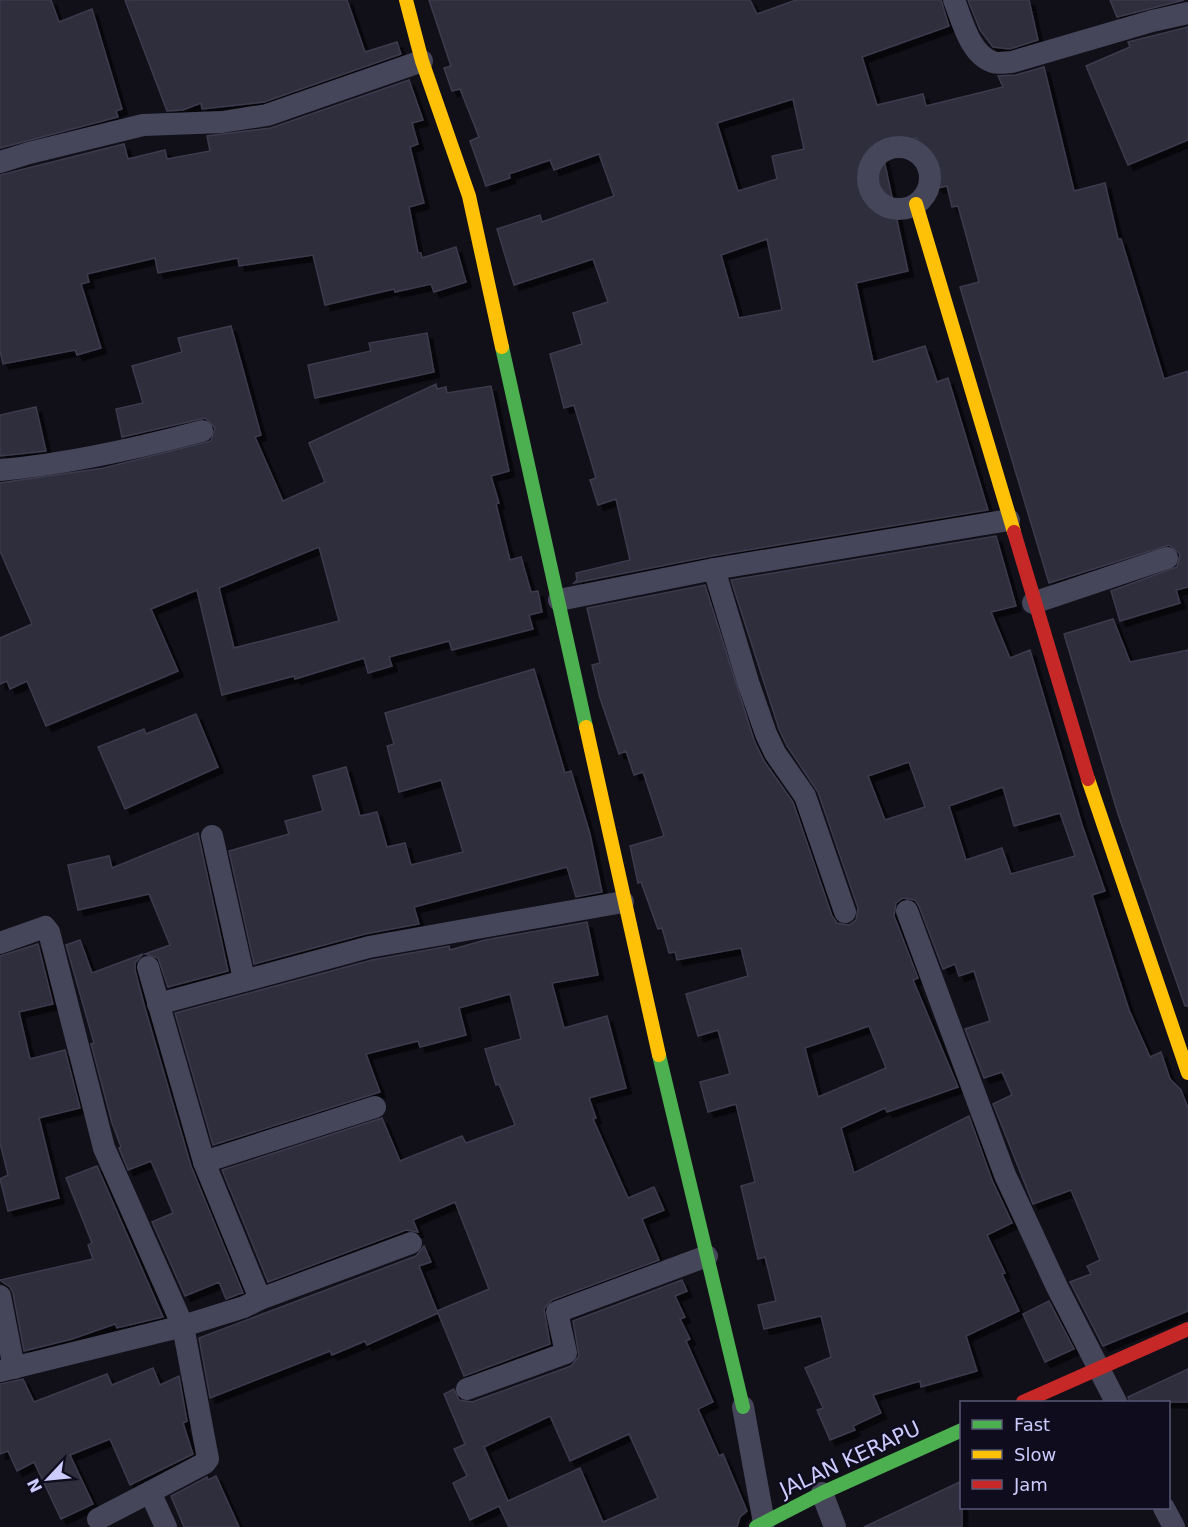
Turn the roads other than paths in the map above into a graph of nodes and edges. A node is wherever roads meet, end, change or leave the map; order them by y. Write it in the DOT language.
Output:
graph roads {
  1 [pos="406,0"];
  2 [pos="954,0"];
  3 [pos="1188,13"];
  4 [pos="422,61"];
  5 [pos="0,162"];
  6 [pos="916,204"];
  7 [pos="202,431"];
  8 [pos="0,470"];
  9 [pos="1009,520"];
  10 [pos="1167,558"];
  11 [pos="714,569"];
  12 [pos="560,600"];
  13 [pos="1033,603"];
  14 [pos="212,836"];
  15 [pos="623,902"];
  16 [pos="908,911"];
  17 [pos="845,912"];
  18 [pos="0,943"];
  19 [pos="147,967"];
  20 [pos="244,979"];
  21 [pos="158,1004"];
  22 [pos="1188,1072"];
  23 [pos="375,1107"];
  24 [pos="204,1162"];
  25 [pos="411,1243"];
  26 [pos="707,1256"];
  27 [pos="0,1296"];
  28 [pos="260,1299"];
  29 [pos="183,1326"];
  30 [pos="1188,1329"];
  31 [pos="1100,1367"];
  32 [pos="7,1369"];
  33 [pos="467,1389"];
  34 [pos="1025,1401"];
  35 [pos="1116,1401"];
  36 [pos="743,1407"];
  37 [pos="960,1431"];
  38 [pos="150,1492"];
  39 [pos="822,1493"];
  40 [pos="1165,1509"];
  41 [pos="98,1519"];
  42 [pos="760,1525"];
  43 [pos="166,1527"];
  44 [pos="835,1527"];
  45 [pos="1174,1527"];
  1 -- 4 [label="street"];
  2 -- 3 [label="street"];
  4 -- 5 [label="street"];
  4 -- 12 [label="street"];
  6 -- 9 [label="street"];
  7 -- 8 [label="street"];
  9 -- 11 [label="street"];
  9 -- 13 [label="street"];
  10 -- 13 [label="street"];
  11 -- 12 [label="street"];
  11 -- 17 [label="street"];
  12 -- 15 [label="street"];
  13 -- 22 [label="street"];
  14 -- 20 [label="street"];
  15 -- 20 [label="street"];
  15 -- 26 [label="street"];
  16 -- 31 [label="street"];
  18 -- 29 [label="street"];
  19 -- 21 [label="street"];
  20 -- 21 [label="street"];
  21 -- 24 [label="street"];
  23 -- 24 [label="street"];
  24 -- 28 [label="street"];
  25 -- 28 [label="street"];
  26 -- 33 [label="street"];
  26 -- 36 [label="street"];
  27 -- 32 [label="street"];
  28 -- 29 [label="street"];
  29 -- 32 [label="street"];
  29 -- 38 [label="street"];
  30 -- 31 [label="street"];
  31 -- 34 [label="street"];
  31 -- 35 [label="street"];
  36 -- 42 [label="street"];
  37 -- 39 [label="street, JALAN KERAPU"];
  38 -- 41 [label="street"];
  38 -- 43 [label="street"];
  39 -- 42 [label="street, JALAN KERAPU"];
  39 -- 44 [label="street"];
  40 -- 45 [label="street"];
}
